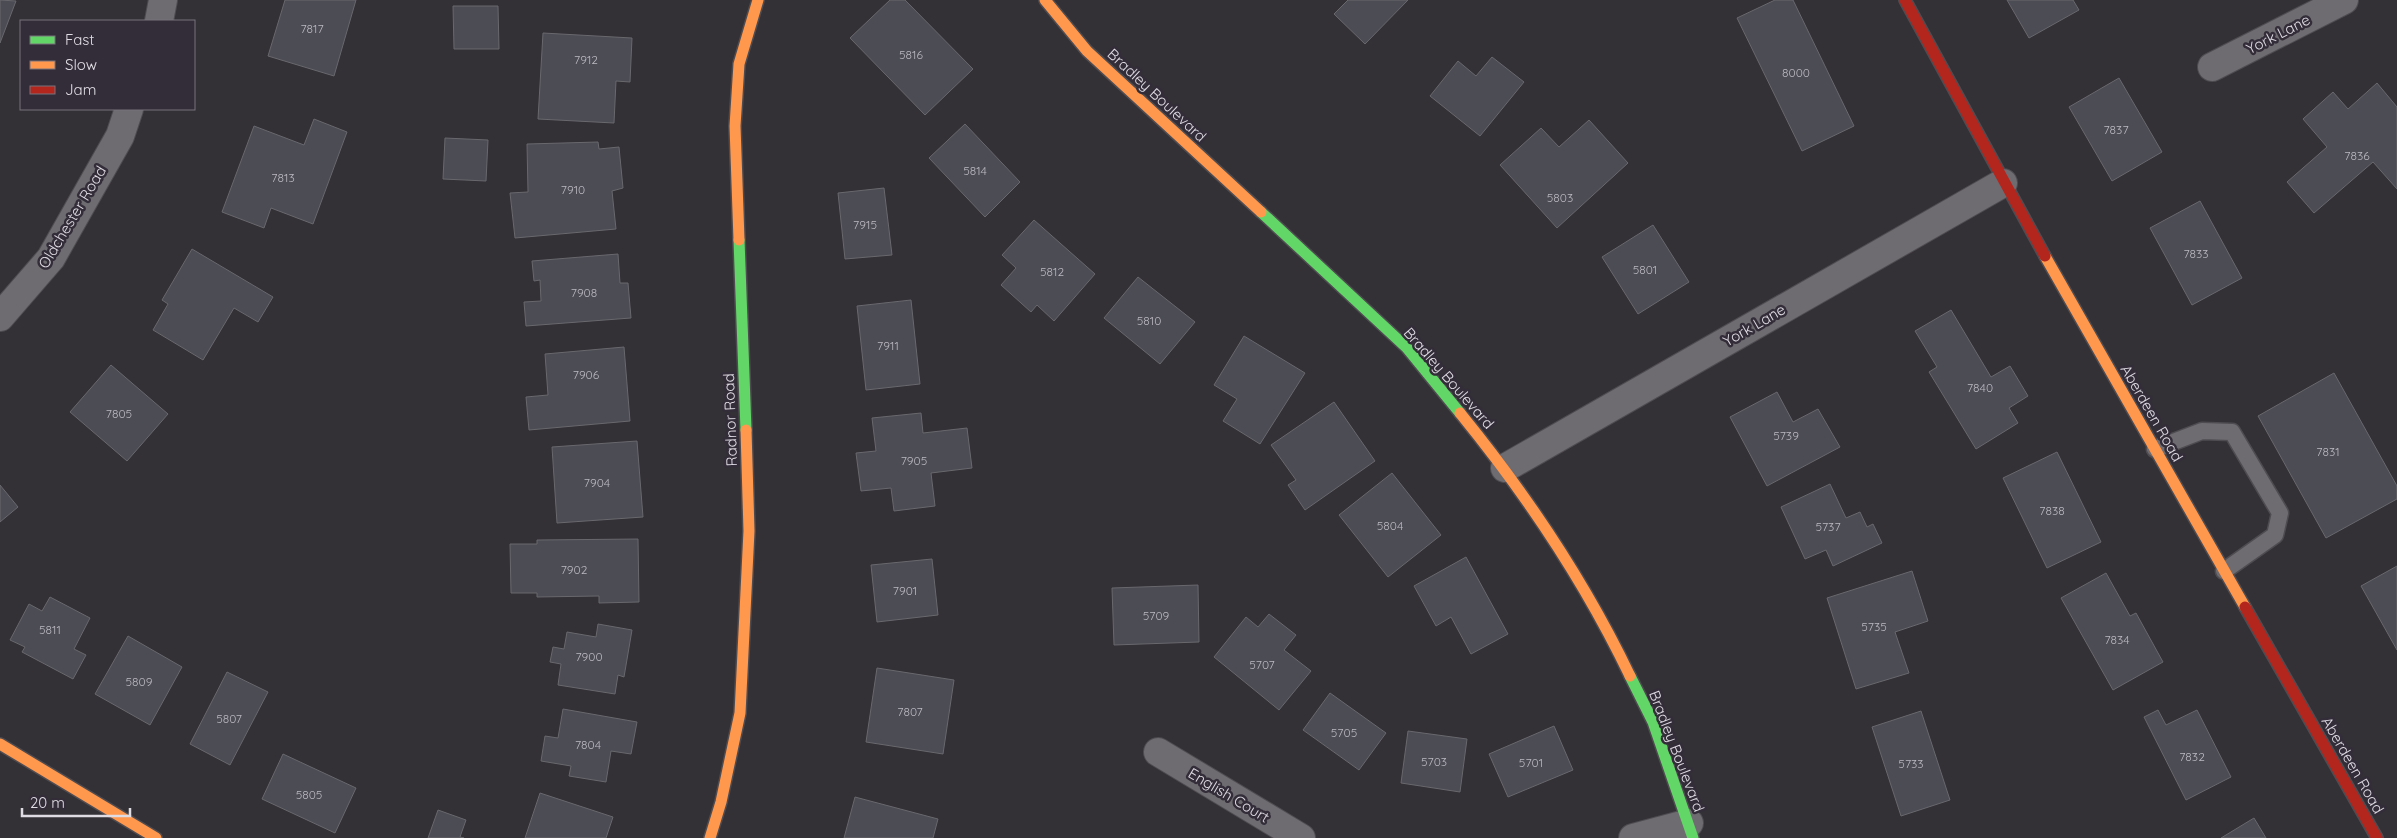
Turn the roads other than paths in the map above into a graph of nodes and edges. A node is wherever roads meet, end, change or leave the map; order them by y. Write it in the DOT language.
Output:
graph roads {
  1 [pos="163,0"];
  2 [pos="758,0"];
  3 [pos="1045,0"];
  4 [pos="1906,0"];
  5 [pos="2344,0"];
  6 [pos="158,20"];
  7 [pos="2212,67"];
  8 [pos="129,110"];
  9 [pos="2003,183"];
  10 [pos="0,317"];
  11 [pos="2155,449"];
  12 [pos="1505,468"];
  13 [pos="2224,571"];
  14 [pos="0,744"];
  15 [pos="1158,752"];
  16 [pos="1691,831"];
  17 [pos="156,838"];
  18 [pos="710,838"];
  19 [pos="1301,838"];
  20 [pos="1633,838"];
  21 [pos="2377,838"];
  1 -- 6 [label="street"];
  2 -- 18 [label="street, Radnor Road"];
  3 -- 12 [label="street, Bradley Boulevard"];
  4 -- 9 [label="street, Aberdeen Road"];
  5 -- 7 [label="street, York Lane"];
  8 -- 10 [label="street, Oldchester Road"];
  9 -- 11 [label="street, Aberdeen Road"];
  9 -- 12 [label="street, York Lane"];
  11 -- 13 [label="street, Aberdeen Road"];
  11 -- 13 [label="lane"];
  12 -- 16 [label="street, Bradley Boulevard"];
  13 -- 21 [label="street, Aberdeen Road"];
  14 -- 17 [label="street"];
  15 -- 19 [label="street, English Court"];
  16 -- 20 [label="street"];
}
